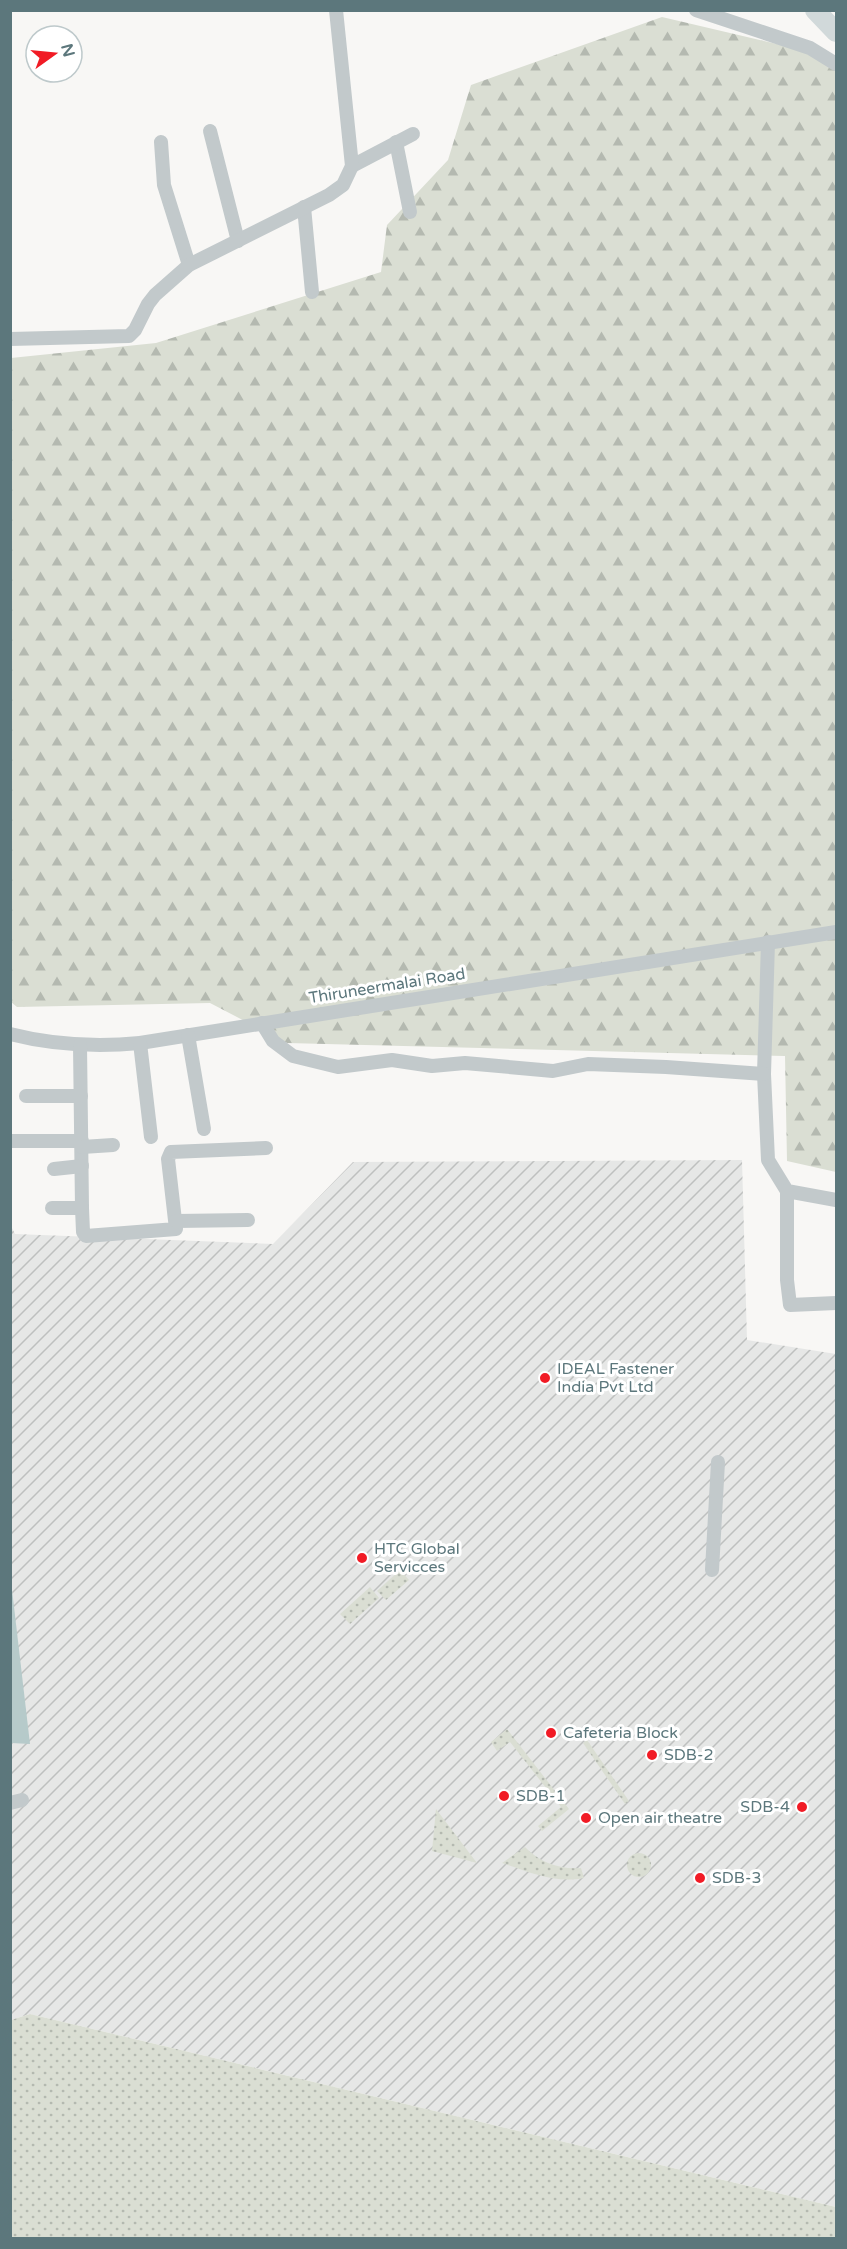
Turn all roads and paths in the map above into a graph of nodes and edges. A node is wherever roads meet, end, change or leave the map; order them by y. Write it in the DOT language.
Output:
graph roads {
  1 [pos="336,10"];
  2 [pos="696,10"];
  3 [pos="815,10"];
  4 [pos="837,32"];
  5 [pos="837,64"];
  6 [pos="210,131"];
  7 [pos="413,134"];
  8 [pos="161,142"];
  9 [pos="396,142"];
  10 [pos="352,166"];
  11 [pos="304,207"];
  12 [pos="410,212"];
  13 [pos="238,241"];
  14 [pos="189,266"];
  15 [pos="312,292"];
  16 [pos="10,339"];
  17 [pos="837,933"];
  18 [pos="768,942"];
  19 [pos="262,1023"];
  20 [pos="10,1034"];
  21 [pos="188,1035"];
  22 [pos="140,1043"];
  23 [pos="80,1045"];
  24 [pos="764,1074"];
  25 [pos="81,1095"];
  26 [pos="26,1096"];
  27 [pos="204,1129"];
  28 [pos="151,1137"];
  29 [pos="10,1141"];
  30 [pos="82,1144"];
  31 [pos="112,1146"];
  32 [pos="266,1148"];
  33 [pos="82,1166"];
  34 [pos="54,1169"];
  35 [pos="787,1191"];
  36 [pos="837,1200"];
  37 [pos="51,1208"];
  38 [pos="82,1208"];
  39 [pos="248,1220"];
  40 [pos="176,1221"];
  41 [pos="837,1303"];
  42 [pos="718,1462"];
  43 [pos="712,1570"];
  1 -- 10 [label="street"];
  2 -- 5 [label="street"];
  3 -- 4 [label="highway"];
  6 -- 13 [label="street"];
  7 -- 9 [label="street"];
  8 -- 14 [label="street"];
  9 -- 10 [label="street"];
  9 -- 12 [label="street"];
  10 -- 11 [label="street"];
  11 -- 13 [label="street"];
  11 -- 15 [label="street"];
  13 -- 14 [label="street"];
  14 -- 16 [label="street"];
  17 -- 18 [label="street, Thiruneermalai Road"];
  18 -- 19 [label="street, Thiruneermalai Road"];
  18 -- 24 [label="street"];
  19 -- 21 [label="street, Thiruneermalai Road"];
  19 -- 24 [label="street"];
  20 -- 23 [label="street, Thiruneermalai Road"];
  21 -- 22 [label="street, Thiruneermalai Road"];
  21 -- 27 [label="street"];
  22 -- 23 [label="street, Thiruneermalai Road"];
  22 -- 28 [label="street"];
  23 -- 25 [label="street"];
  24 -- 35 [label="street"];
  25 -- 26 [label="street"];
  25 -- 30 [label="street"];
  29 -- 30 [label="street"];
  30 -- 31 [label="street"];
  30 -- 33 [label="street"];
  32 -- 40 [label="street"];
  33 -- 34 [label="street"];
  33 -- 38 [label="street"];
  35 -- 36 [label="street"];
  35 -- 41 [label="street"];
  37 -- 38 [label="street"];
  38 -- 40 [label="street"];
  39 -- 40 [label="street"];
  42 -- 43 [label="street"];
}
